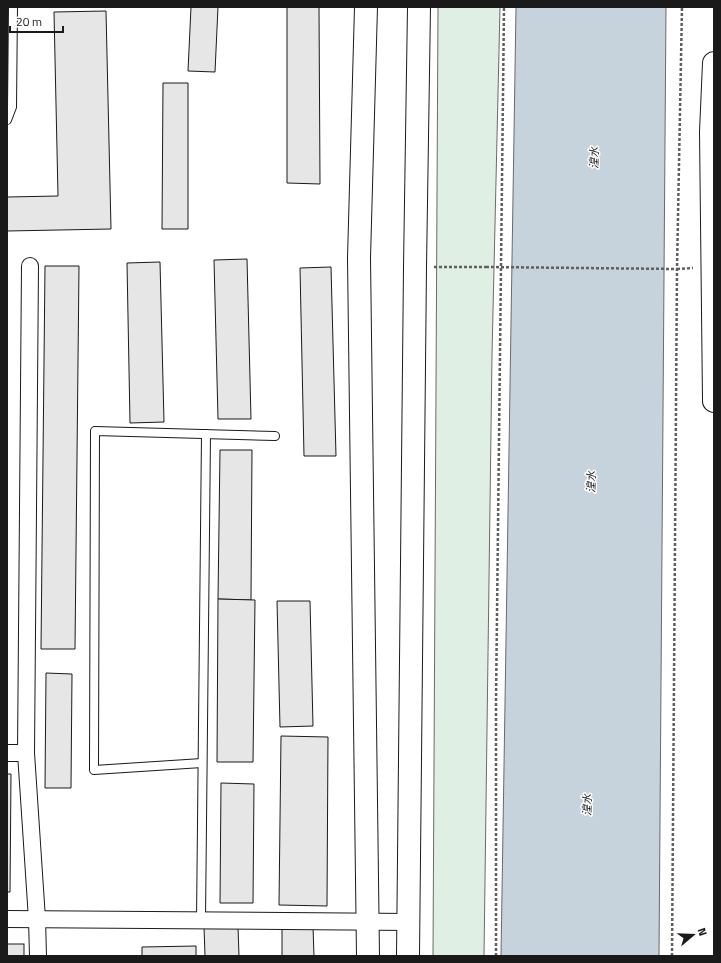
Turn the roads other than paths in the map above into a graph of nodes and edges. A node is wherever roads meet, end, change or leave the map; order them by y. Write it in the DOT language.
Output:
graph roads {
  1 [pos="13,7"];
  2 [pos="366,7"];
  3 [pos="419,7"];
  4 [pos="714,63"];
  5 [pos="7,120"];
  6 [pos="30,266"];
  7 [pos="714,401"];
  8 [pos="206,434"];
  9 [pos="275,436"];
  10 [pos="7,753"];
  11 [pos="26,753"];
  12 [pos="202,763"];
  13 [pos="7,919"];
  14 [pos="37,919"];
  15 [pos="201,920"];
  16 [pos="368,920"];
  17 [pos="410,922"];
  18 [pos="38,956"];
  19 [pos="368,956"];
  20 [pos="408,956"];
  1 -- 5 [label="lane"];
  2 -- 16 [label="main road"];
  3 -- 17 [label="main road"];
  4 -- 7 [label="main road"];
  6 -- 11 [label="street"];
  8 -- 9 [label="lane"];
  8 -- 12 [label="lane"];
  8 -- 12 [label="lane"];
  10 -- 11 [label="street"];
  11 -- 14 [label="street"];
  12 -- 15 [label="lane"];
  13 -- 14 [label="street"];
  14 -- 15 [label="street"];
  14 -- 18 [label="street"];
  15 -- 16 [label="street"];
  16 -- 17 [label="street"];
  16 -- 19 [label="main road"];
  17 -- 20 [label="main road"];
}
